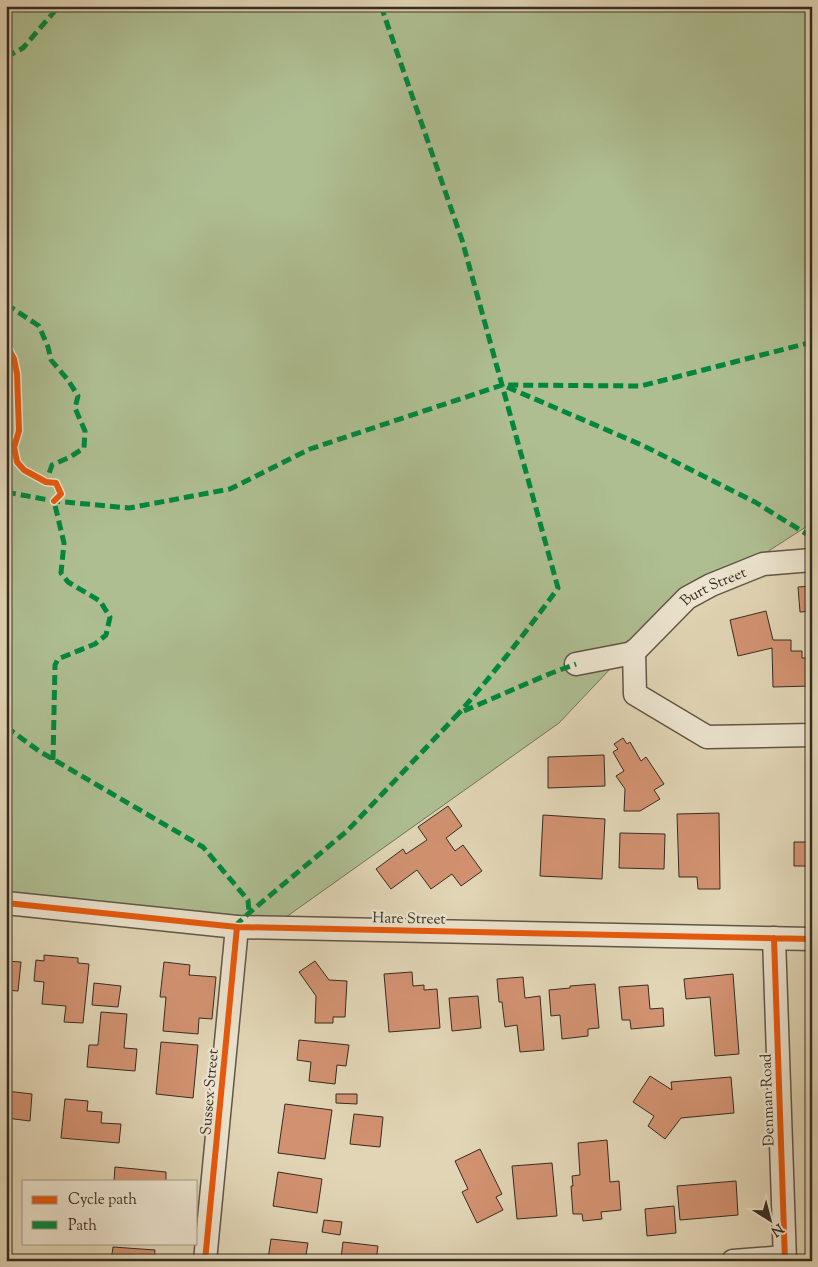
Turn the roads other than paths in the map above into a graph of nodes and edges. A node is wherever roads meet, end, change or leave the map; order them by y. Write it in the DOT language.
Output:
graph roads {
  1 [pos="812,560"];
  2 [pos="634,651"];
  3 [pos="576,664"];
  4 [pos="812,735"];
  5 [pos="6,903"];
  6 [pos="237,927"];
  7 [pos="774,938"];
  8 [pos="812,939"];
  9 [pos="785,1259"];
  10 [pos="205,1261"];
  11 [pos="733,1261"];
  1 -- 2 [label="street, Burt Street"];
  2 -- 3 [label="street"];
  2 -- 4 [label="street"];
  5 -- 6 [label="street, Hare Street"];
  6 -- 7 [label="street, Hare Street"];
  6 -- 10 [label="street, Sussex Street"];
  7 -- 8 [label="street, Hare Street"];
  7 -- 9 [label="street, Denman Road"];
  9 -- 11 [label="street"];
}
